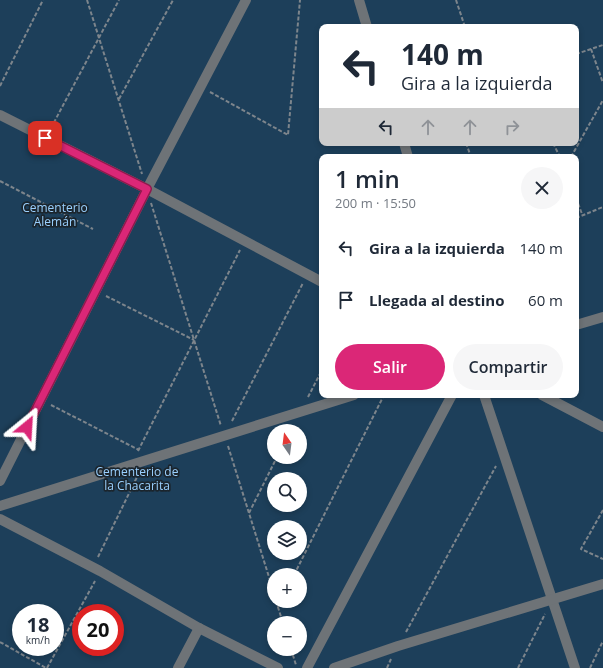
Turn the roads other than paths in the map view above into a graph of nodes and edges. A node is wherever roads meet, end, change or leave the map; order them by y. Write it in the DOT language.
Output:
graph roads {
  1 [pos="246,0"];
  2 [pos="359,0"];
  3 [pos="366,24"];
  4 [pos="0,115"];
  5 [pos="147,189"];
  6 [pos="319,280"];
  7 [pos="603,317"];
  8 [pos="579,325"];
  9 [pos="345,398"];
  10 [pos="450,398"];
  11 [pos="485,398"];
  12 [pos="550,398"];
  13 [pos="603,427"];
  14 [pos="0,481"];
  15 [pos="0,506"];
  16 [pos="0,519"];
  17 [pos="603,584"];
  18 [pos="552,600"];
  19 [pos="199,628"];
  20 [pos="178,668"];
  21 [pos="278,668"];
  22 [pos="307,668"];
  23 [pos="334,668"];
  24 [pos="575,668"];
  1 -- 5 [label="lane"];
  2 -- 3 [label="lane"];
  4 -- 5 [label="lane"];
  5 -- 6 [label="lane"];
  5 -- 14 [label="lane"];
  7 -- 8 [label="lane"];
  9 -- 15 [label="lane"];
  10 -- 22 [label="lane"];
  11 -- 18 [label="lane"];
  12 -- 13 [label="lane"];
  16 -- 19 [label="lane"];
  17 -- 18 [label="lane"];
  18 -- 23 [label="lane"];
  18 -- 24 [label="lane"];
  19 -- 20 [label="lane"];
  19 -- 21 [label="lane"];
}
